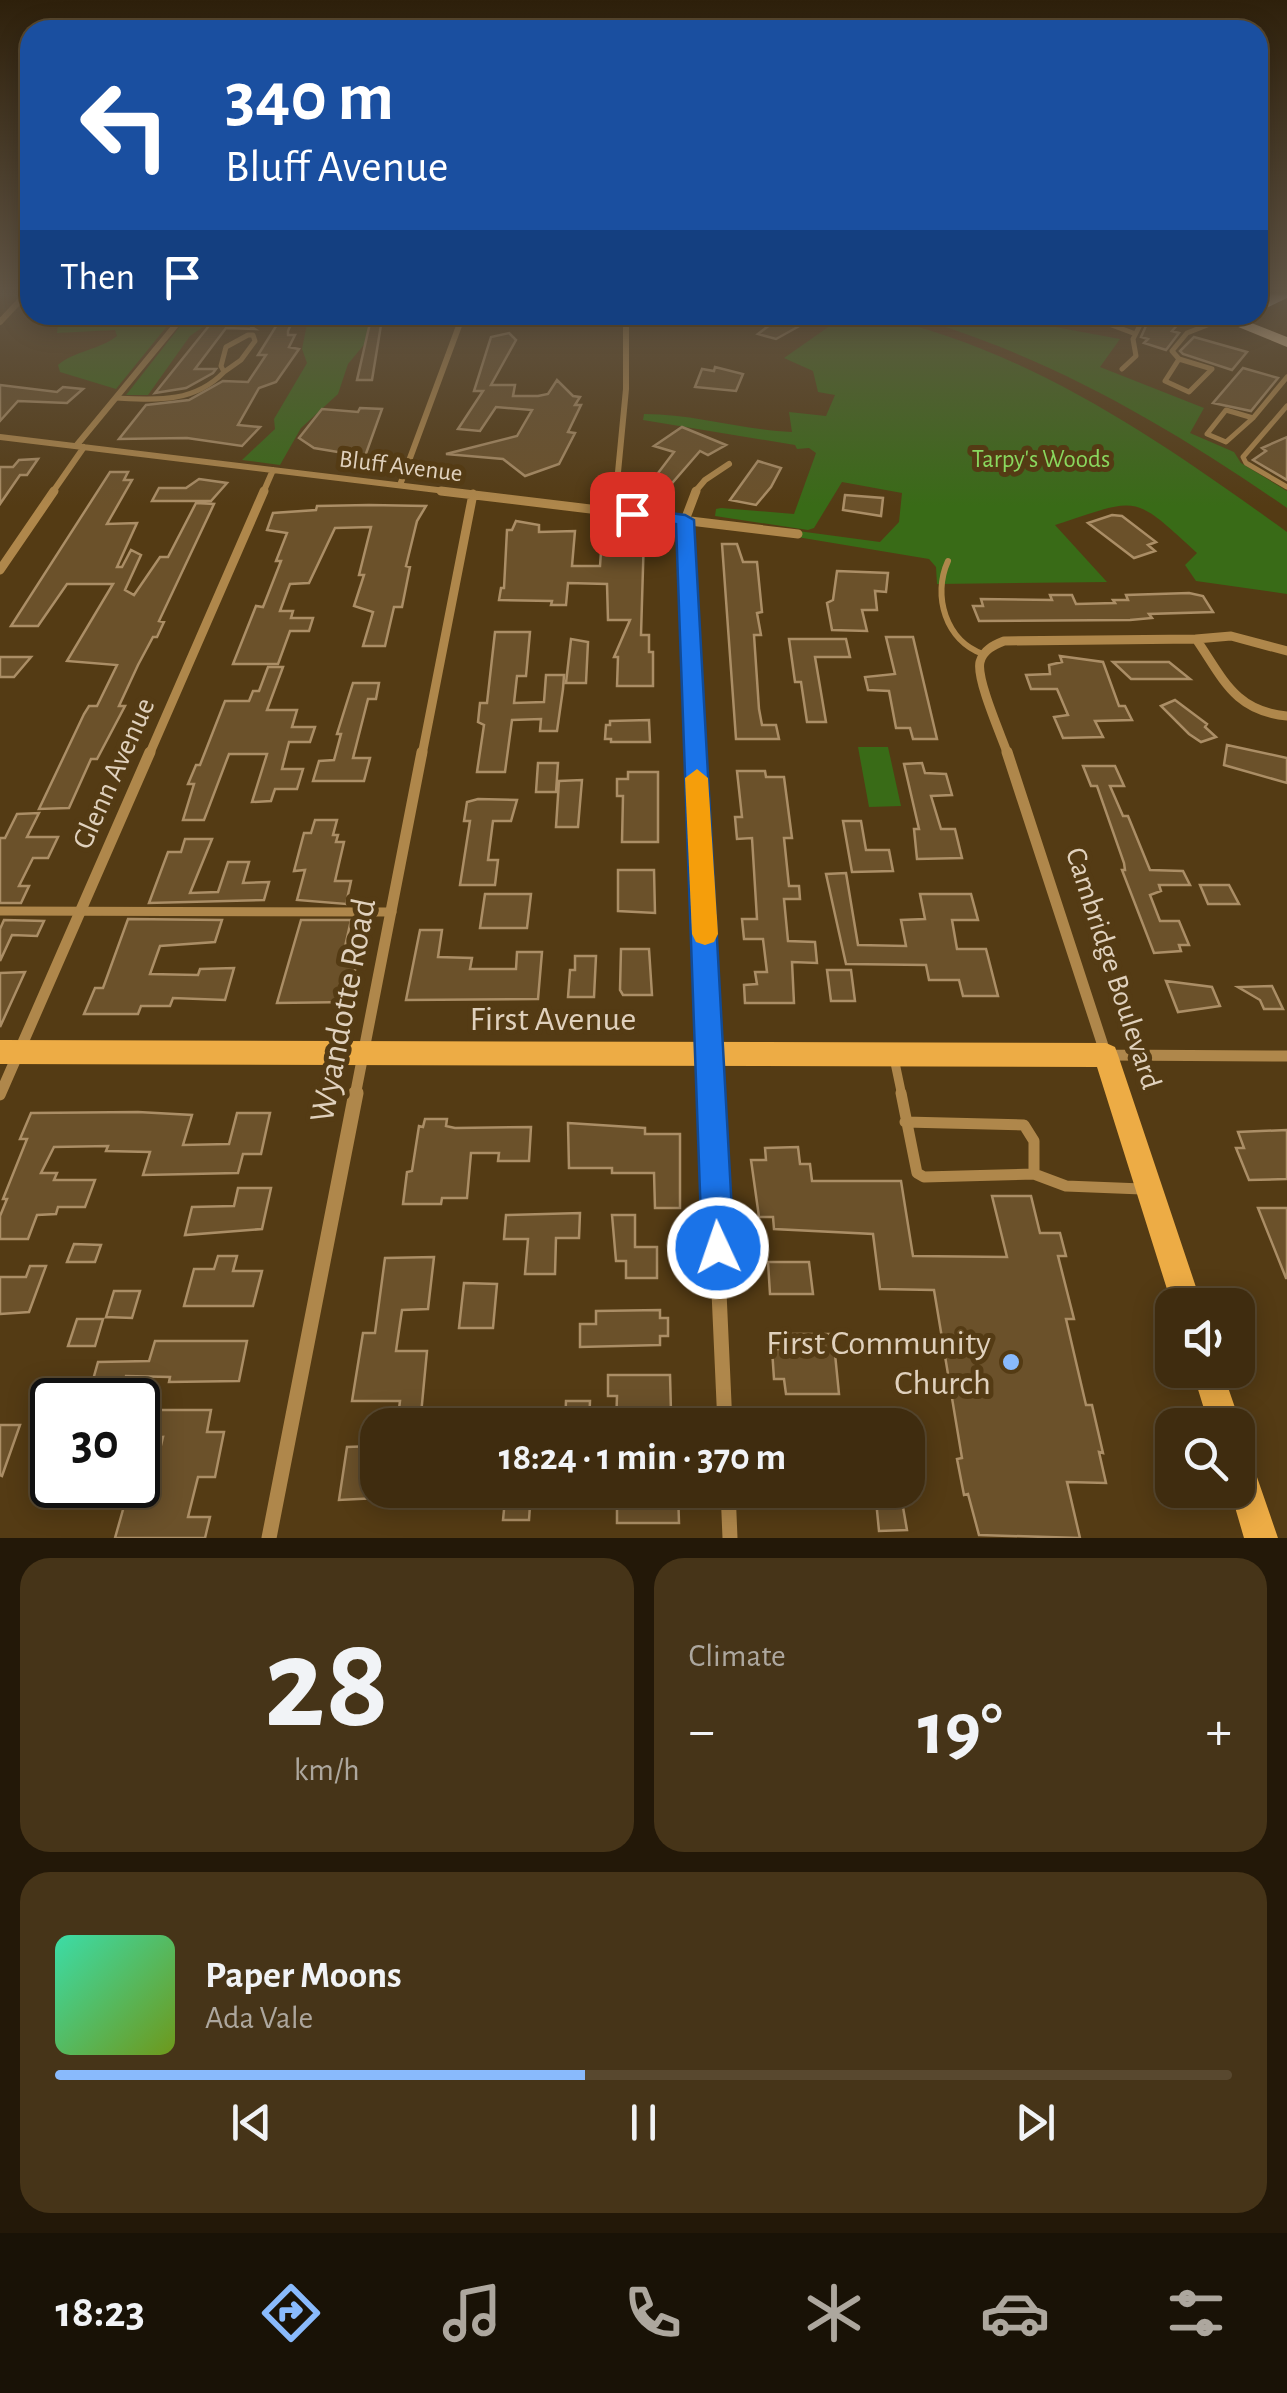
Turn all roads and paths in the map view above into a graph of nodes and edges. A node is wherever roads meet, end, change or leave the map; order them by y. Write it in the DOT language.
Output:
graph roads {
  1 [pos="145,363"];
  2 [pos="222,363"];
  3 [pos="237,363"];
  4 [pos="446,363"];
  5 [pos="625,363"];
  6 [pos="1129,363"];
  7 [pos="1177,363"];
  8 [pos="1191,363"];
  9 [pos="1122,370"];
  10 [pos="224,372"];
  11 [pos="1287,378"];
  12 [pos="116,398"];
  13 [pos="1287,406"];
  14 [pos="1253,418"];
  15 [pos="0,437"];
  16 [pos="80,447"];
  17 [pos="729,464"];
  18 [pos="272,470"];
  19 [pos="400,485"];
  20 [pos="1287,487"];
  21 [pos="473,494"];
  22 [pos="614,511"];
  23 [pos="685,520"];
  24 [pos="798,534"];
  25 [pos="948,561"];
  26 [pos="0,570"];
  27 [pos="1196,639"];
  28 [pos="1287,650"];
  29 [pos="983,654"];
  30 [pos="1287,716"];
  31 [pos="0,911"];
  32 [pos="80,911"];
  33 [pos="392,912"];
  34 [pos="9,1052"];
  35 [pos="364,1053"];
  36 [pos="709,1053"];
  37 [pos="894,1054"];
  38 [pos="1106,1055"];
  39 [pos="1287,1056"];
  40 [pos="0,1095"];
  41 [pos="905,1122"];
  42 [pos="1034,1174"];
  43 [pos="1150,1189"];
  44 [pos="1182,1288"];
  45 [pos="725,1408"];
  46 [pos="729,1508"];
  47 [pos="1251,1508"];
  48 [pos="269,1538"];
  49 [pos="730,1538"];
  50 [pos="1260,1538"];
  1 -- 12 [label="street"];
  2 -- 10 [label="lane"];
  3 -- 10 [label="lane"];
  4 -- 19 [label="street"];
  5 -- 22 [label="street"];
  6 -- 9 [label="lane"];
  7 -- 8 [label="lane"];
  10 -- 12 [label="lane"];
  11 -- 14 [label="lane"];
  12 -- 16 [label="street"];
  13 -- 20 [label="lane"];
  14 -- 14 [label="lane"];
  15 -- 16 [label="street, Bluff Avenue"];
  16 -- 18 [label="street, Bluff Avenue"];
  16 -- 26 [label="street"];
  17 -- 23 [label="street"];
  18 -- 19 [label="street, Bluff Avenue"];
  18 -- 32 [label="street, Glenn Avenue"];
  19 -- 21 [label="street, Bluff Avenue"];
  21 -- 22 [label="street, Bluff Avenue"];
  21 -- 33 [label="street, Wyandotte Road"];
  22 -- 23 [label="street, Bluff Avenue"];
  23 -- 24 [label="street, Bluff Avenue"];
  23 -- 36 [label="street"];
  25 -- 29 [label="lane"];
  27 -- 28 [label="street"];
  27 -- 29 [label="street"];
  27 -- 30 [label="street"];
  29 -- 38 [label="street, Cambridge Boulevard"];
  31 -- 32 [label="lane"];
  32 -- 33 [label="lane"];
  32 -- 34 [label="street, Glenn Avenue"];
  33 -- 35 [label="street, Wyandotte Road"];
  34 -- 35 [label="street, First Avenue"];
  34 -- 40 [label="street, Glenn Avenue"];
  35 -- 36 [label="street, First Avenue"];
  35 -- 48 [label="street, Wyandotte Road"];
  36 -- 37 [label="street, First Avenue"];
  36 -- 45 [label="street"];
  37 -- 38 [label="street, First Avenue"];
  37 -- 41 [label="lane"];
  38 -- 39 [label="street"];
  38 -- 43 [label="street, Cambridge Boulevard"];
  41 -- 42 [label="lane"];
  41 -- 42 [label="lane"];
  42 -- 43 [label="lane"];
  43 -- 44 [label="street, Cambridge Boulevard"];
  46 -- 49 [label="street"];
  47 -- 50 [label="street"];
}
